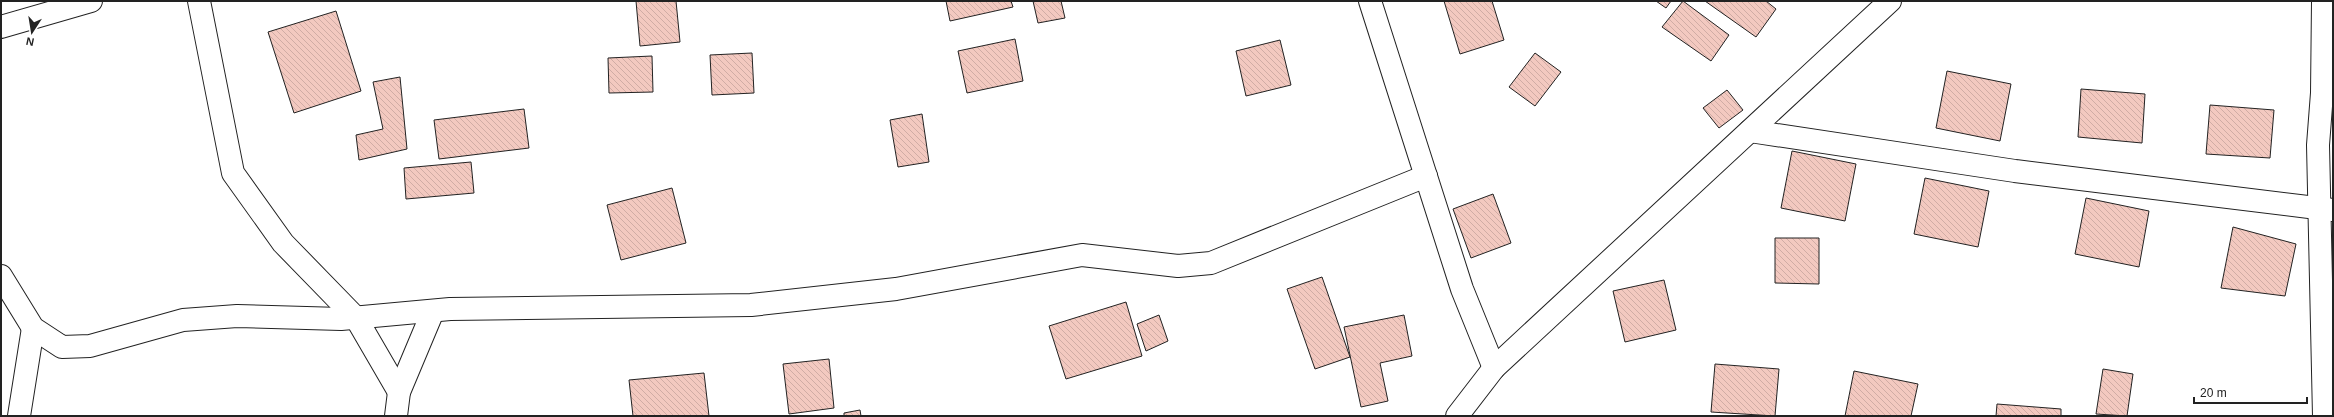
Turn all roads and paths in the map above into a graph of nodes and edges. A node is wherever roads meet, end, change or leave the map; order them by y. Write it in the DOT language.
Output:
graph roads {
  1 [pos="91,1"];
  2 [pos="199,1"];
  3 [pos="1370,1"];
  4 [pos="1890,1"];
  5 [pos="2323,1"];
  6 [pos="1,27"];
  7 [pos="1750,131"];
  8 [pos="1426,176"];
  9 [pos="2326,209"];
  10 [pos="1,276"];
  11 [pos="434,311"];
  12 [pos="356,318"];
  13 [pos="32,328"];
  14 [pos="1494,368"];
  15 [pos="399,392"];
  16 [pos="1458,414"];
  17 [pos="19,416"];
  18 [pos="396,416"];
  19 [pos="1481,416"];
  20 [pos="2324,416"];
  1 -- 6 [label="street"];
  2 -- 12 [label="street"];
  3 -- 8 [label="street"];
  4 -- 7 [label="street"];
  5 -- 9 [label="street"];
  7 -- 9 [label="street"];
  7 -- 14 [label="street"];
  8 -- 11 [label="street"];
  8 -- 14 [label="street"];
  9 -- 20 [label="street"];
  10 -- 13 [label="street"];
  11 -- 12 [label="street"];
  11 -- 15 [label="street"];
  12 -- 13 [label="street"];
  12 -- 15 [label="street"];
  13 -- 17 [label="street"];
  14 -- 16 [label="street"];
  15 -- 18 [label="street"];
  16 -- 19 [label="street"];
}
